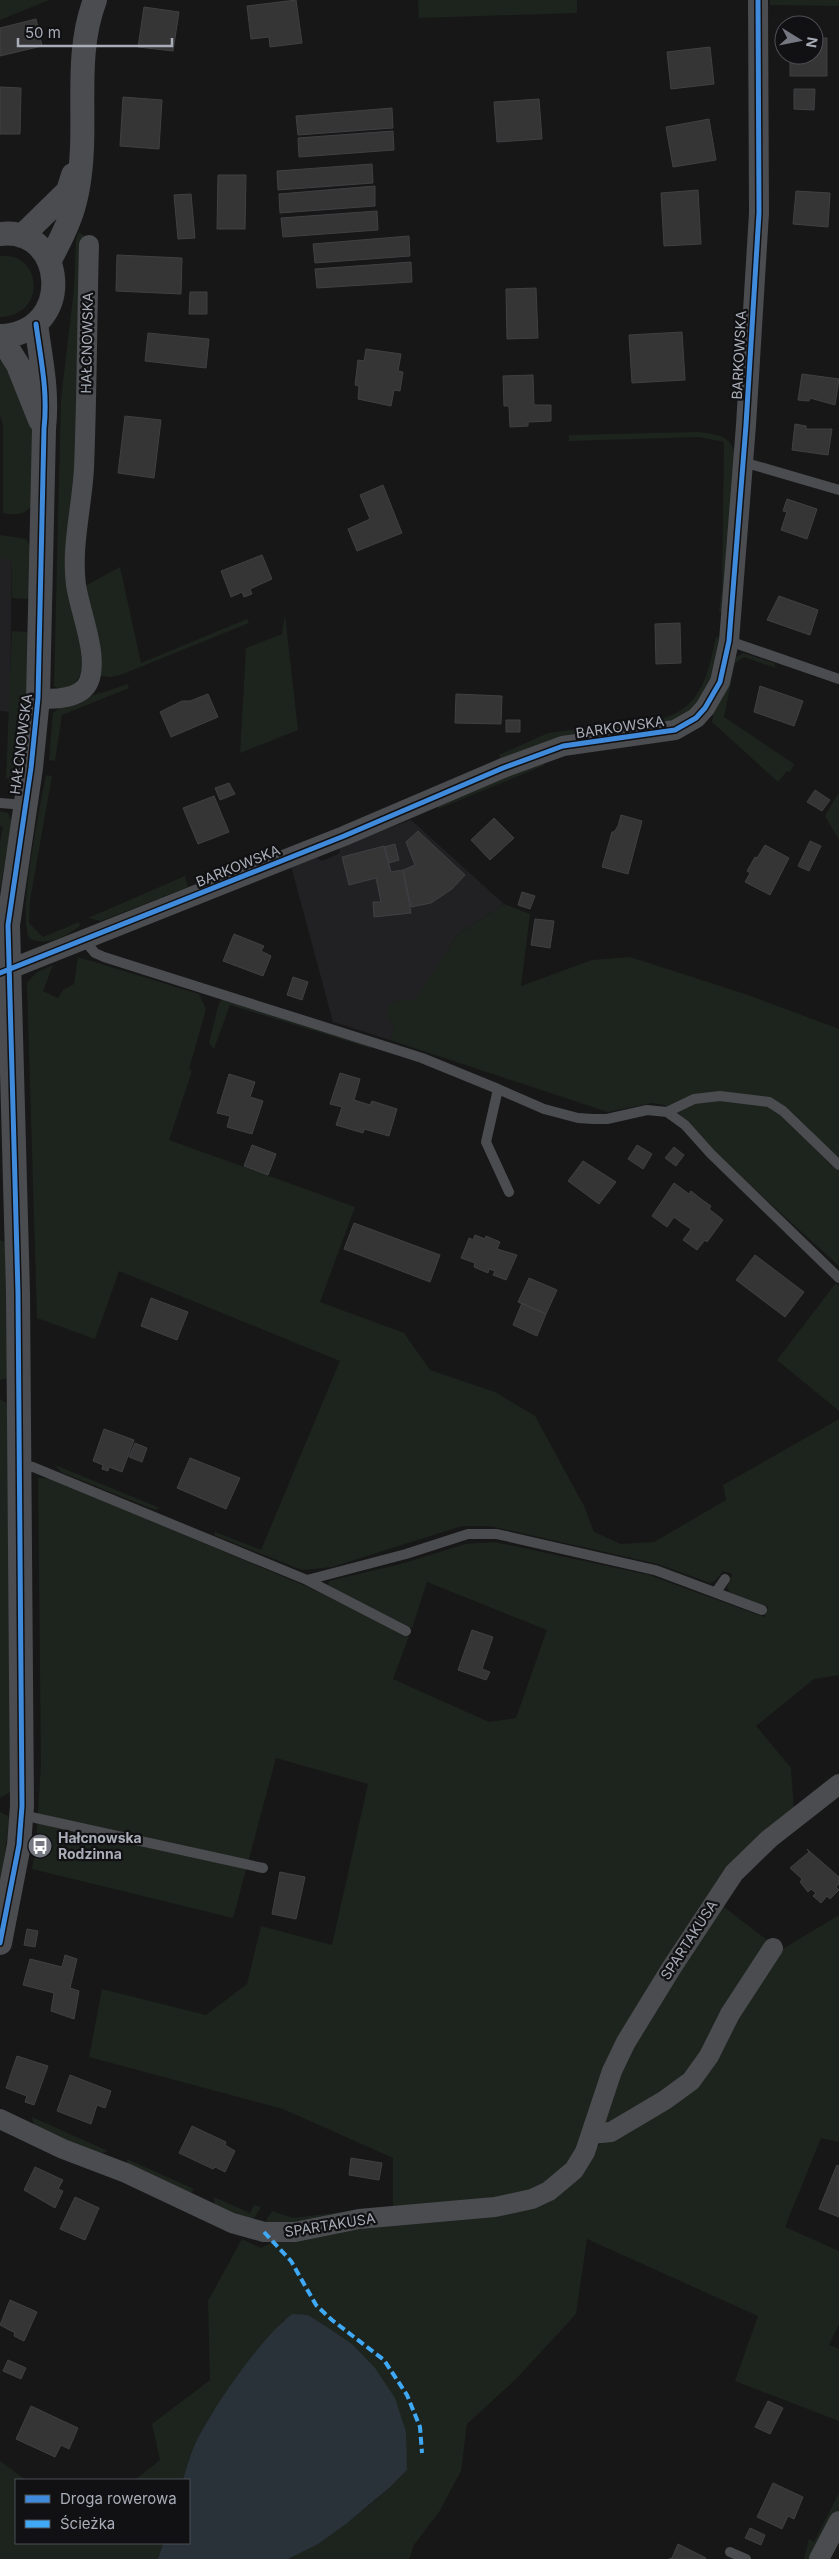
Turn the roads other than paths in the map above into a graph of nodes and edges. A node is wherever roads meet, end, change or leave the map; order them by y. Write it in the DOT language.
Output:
graph roads {
  1 [pos="95,0"];
  2 [pos="758,0"];
  3 [pos="82,150"];
  4 [pos="11,235"];
  5 [pos="89,245"];
  6 [pos="50,262"];
  7 [pos="36,324"];
  8 [pos="0,336"];
  9 [pos="44,429"];
  10 [pos="743,462"];
  11 [pos="839,490"];
  12 [pos="729,641"];
  13 [pos="839,679"];
  14 [pos="38,698"];
  15 [pos="0,803"];
  16 [pos="25,805"];
  17 [pos="84,940"];
  18 [pos="5,971"];
  19 [pos="498,1089"];
  20 [pos="666,1112"];
  21 [pos="839,1165"];
  22 [pos="509,1192"];
  23 [pos="839,1278"];
  24 [pos="20,1465"];
  25 [pos="725,1579"];
  26 [pos="307,1580"];
  27 [pos="716,1592"];
  28 [pos="762,1610"];
  29 [pos="406,1631"];
  30 [pos="839,1784"];
  31 [pos="22,1815"];
  32 [pos="263,1868"];
  33 [pos="0,1943"];
  34 [pos="773,1948"];
  35 [pos="0,2119"];
  36 [pos="591,2134"];
  37 [pos="839,2521"];
  38 [pos="730,2552"];
  39 [pos="746,2559"];
  40 [pos="819,2559"];
  1 -- 3 [label="street"];
  2 -- 10 [label="street, BARKOWSKA"];
  3 -- 4 [label="street"];
  3 -- 6 [label="street"];
  4 -- 6 [label="street"];
  5 -- 14 [label="street, HAŁCNOWSKA"];
  6 -- 7 [label="street"];
  7 -- 8 [label="street"];
  7 -- 9 [label="street, HAŁCNOWSKA"];
  8 -- 9 [label="street, HAŁCNOWSKA"];
  9 -- 14 [label="street, HAŁCNOWSKA"];
  10 -- 11 [label="lane"];
  10 -- 12 [label="street, BARKOWSKA"];
  12 -- 13 [label="lane"];
  12 -- 17 [label="street, BARKOWSKA"];
  14 -- 16 [label="street, HAŁCNOWSKA"];
  15 -- 16 [label="lane"];
  16 -- 18 [label="street, HAŁCNOWSKA"];
  17 -- 18 [label="street, BARKOWSKA"];
  17 -- 19 [label="lane"];
  18 -- 24 [label="street, HAŁCNOWSKA"];
  19 -- 20 [label="lane"];
  19 -- 22 [label="lane"];
  20 -- 21 [label="lane"];
  20 -- 23 [label="lane"];
  24 -- 26 [label="lane"];
  24 -- 31 [label="street, HAŁCNOWSKA"];
  25 -- 27 [label="lane"];
  26 -- 27 [label="lane"];
  26 -- 29 [label="lane"];
  27 -- 28 [label="lane"];
  30 -- 36 [label="street, SPARTAKUSA"];
  31 -- 32 [label="lane"];
  31 -- 33 [label="street, HAŁCNOWSKA"];
  34 -- 36 [label="street"];
  35 -- 36 [label="street, SPARTAKUSA"];
  37 -- 40 [label="street"];
  38 -- 39 [label="lane"];
}
